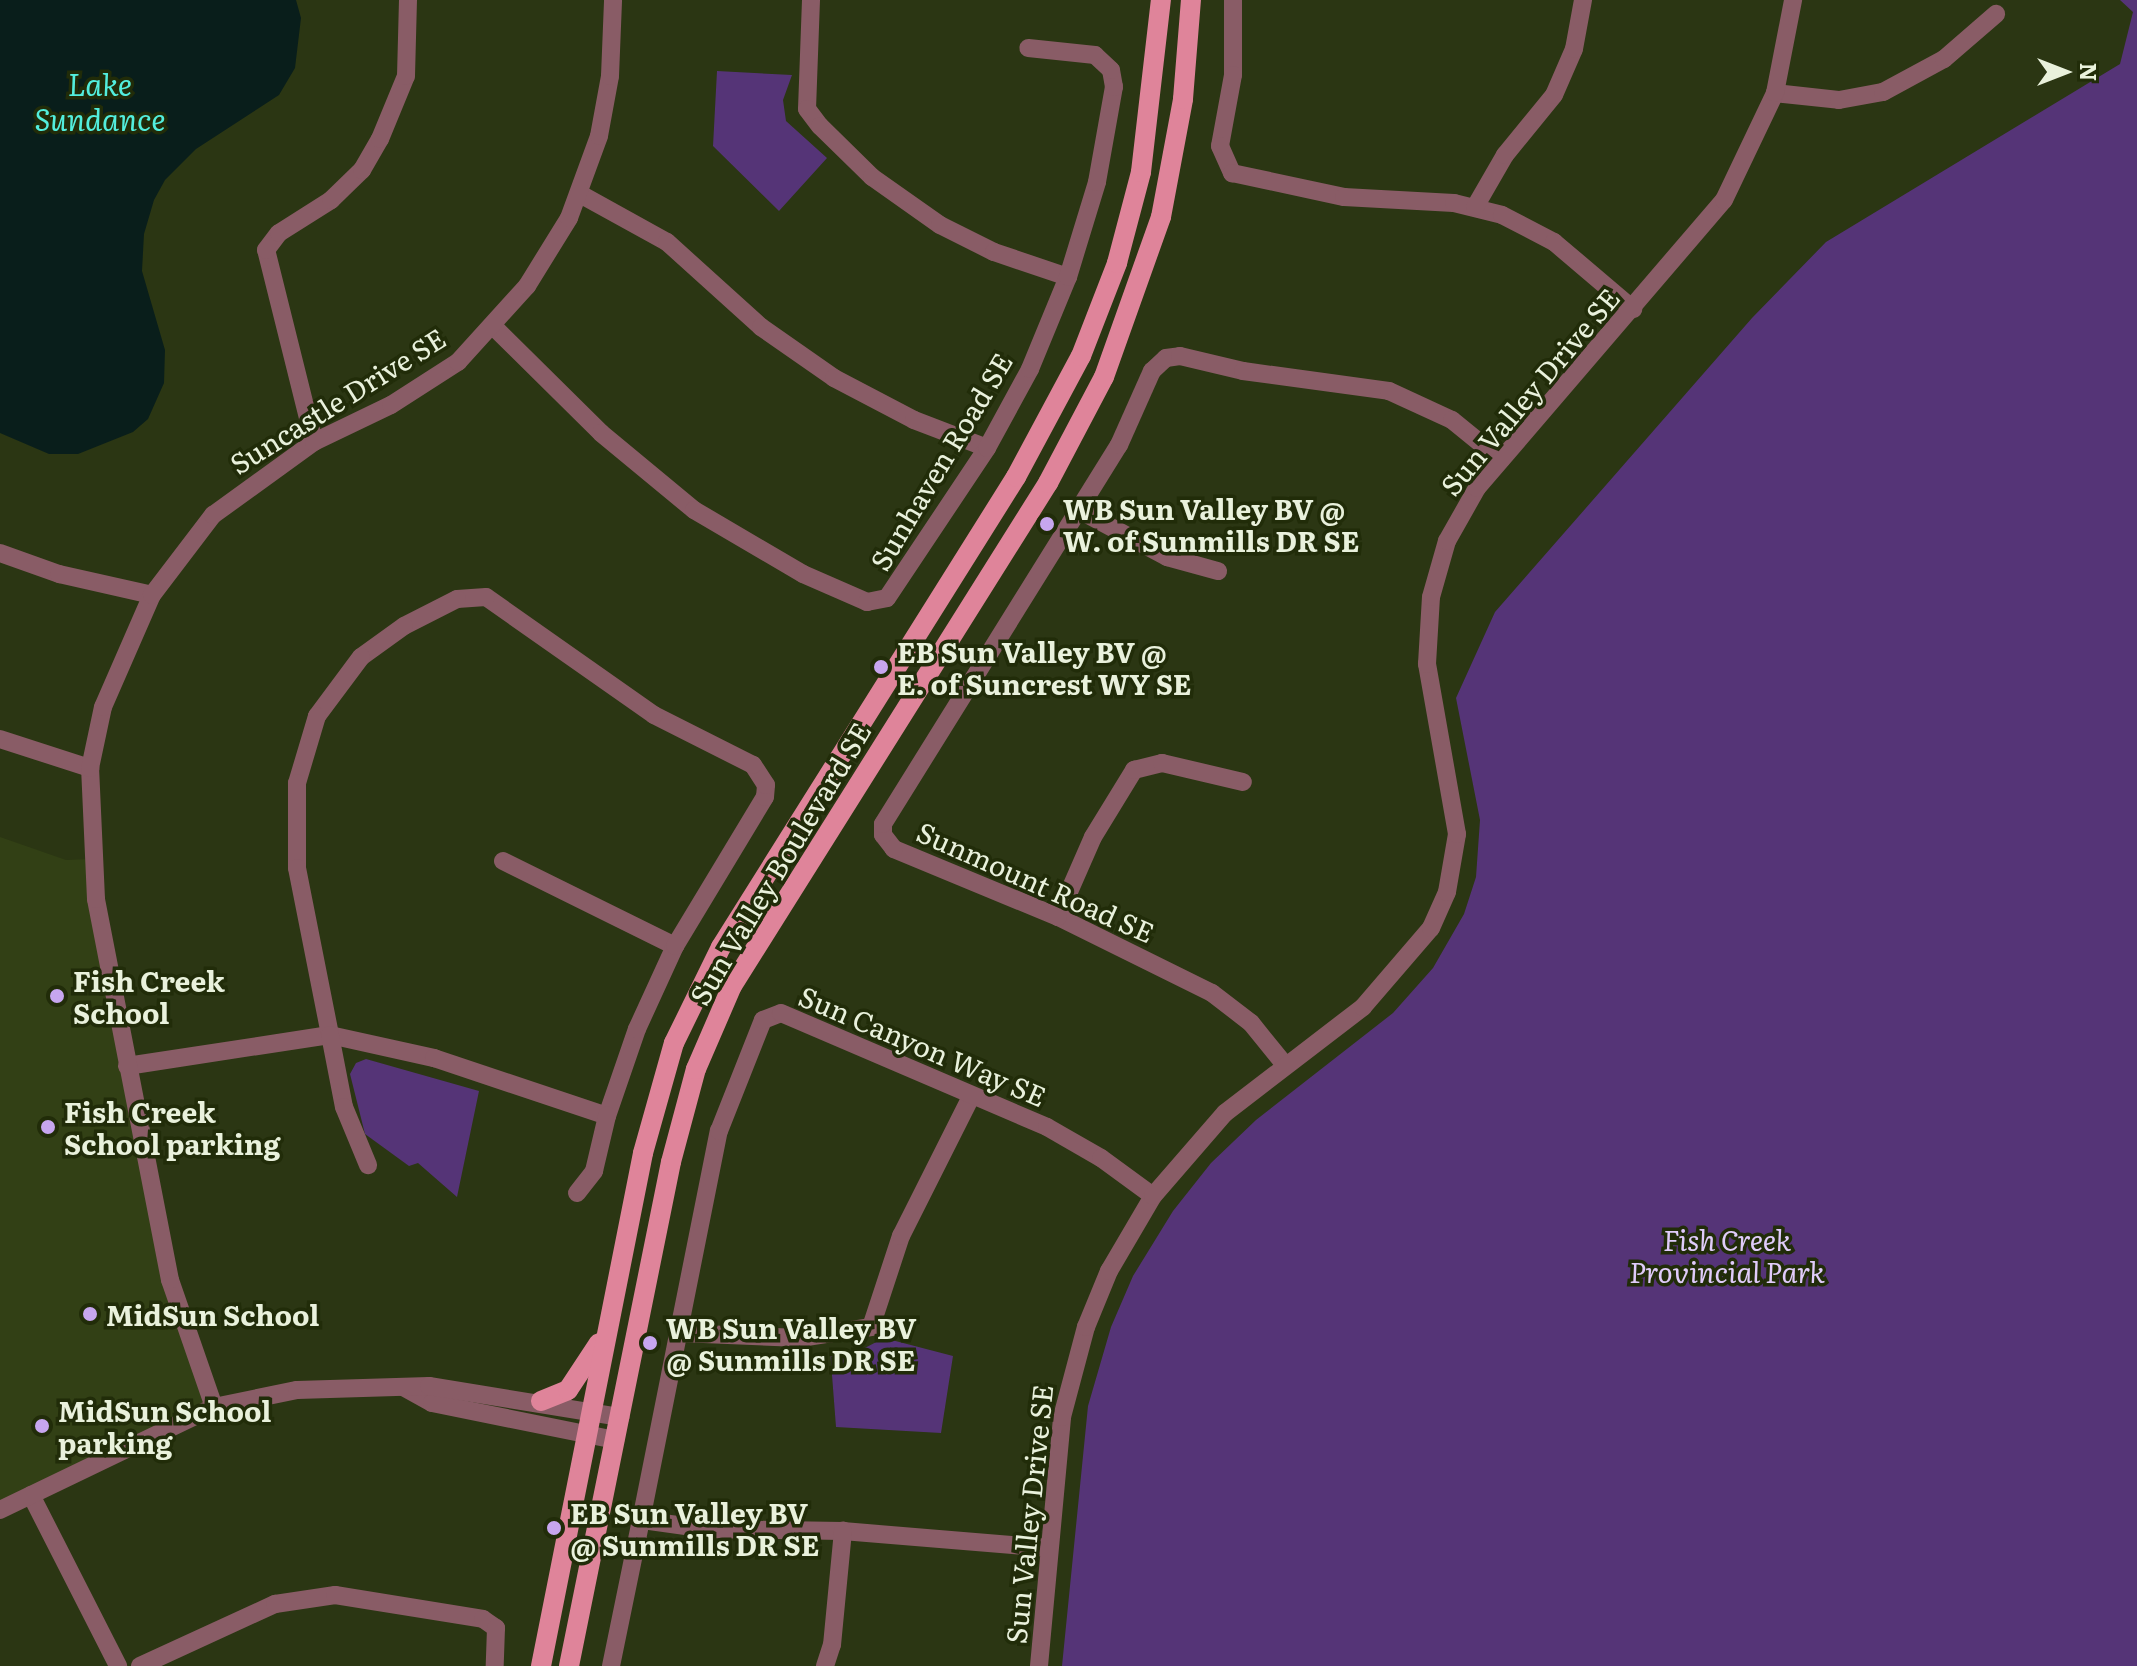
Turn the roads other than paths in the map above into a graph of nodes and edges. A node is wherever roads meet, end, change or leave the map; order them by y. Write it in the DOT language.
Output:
graph roads {
  1 [pos="408,0"];
  2 [pos="613,0"];
  3 [pos="811,0"];
  4 [pos="1161,0"];
  5 [pos="1191,0"];
  6 [pos="1233,0"];
  7 [pos="1583,0"];
  8 [pos="1793,0"];
  9 [pos="1996,14"];
  10 [pos="1028,48"];
  11 [pos="1775,93"];
  12 [pos="580,194"];
  13 [pos="1475,207"];
  14 [pos="1068,277"];
  15 [pos="1633,309"];
  16 [pos="493,326"];
  17 [pos="314,442"];
  18 [pos="987,448"];
  19 [pos="1501,460"];
  20 [pos="1079,510"];
  21 [pos="0,553"];
  22 [pos="1218,571"];
  23 [pos="152,595"];
  24 [pos="0,739"];
  25 [pos="90,768"];
  26 [pos="1243,782"];
  27 [pos="503,861"];
  28 [pos="1058,917"];
  29 [pos="675,946"];
  30 [pos="330,1035"];
  31 [pos="1285,1065"];
  32 [pos="127,1066"];
  33 [pos="971,1097"];
  34 [pos="607,1116"];
  35 [pos="368,1165"];
  36 [pos="577,1193"];
  37 [pos="1153,1196"];
  38 [pos="607,1330"];
  39 [pos="679,1333"];
  40 [pos="403,1387"];
  41 [pos="541,1401"];
  42 [pos="214,1407"];
  43 [pos="591,1411"];
  44 [pos="621,1417"];
  45 [pos="586,1434"];
  46 [pos="615,1440"];
  47 [pos="31,1495"];
  48 [pos="0,1510"];
  49 [pos="641,1520"];
  50 [pos="843,1531"];
  51 [pos="1049,1548"];
  52 [pos="118,1666"];
  53 [pos="140,1666"];
  54 [pos="495,1666"];
  55 [pos="541,1666"];
  56 [pos="569,1666"];
  57 [pos="611,1666"];
  58 [pos="825,1666"];
  59 [pos="1039,1666"];
  1 -- 17 [label="street"];
  2 -- 12 [label="street, Suncastle Drive SE"];
  3 -- 14 [label="street"];
  4 -- 38 [label="main road, Sun Valley Boulevard SE"];
  5 -- 44 [label="main road, Sun Valley Boulevard SE"];
  6 -- 13 [label="street"];
  7 -- 13 [label="street"];
  8 -- 11 [label="street, Sun Valley Drive SE"];
  9 -- 11 [label="street"];
  10 -- 14 [label="street, Sunhaven Road SE"];
  11 -- 15 [label="street, Sun Valley Drive SE"];
  12 -- 16 [label="street, Suncastle Drive SE"];
  12 -- 18 [label="street"];
  13 -- 15 [label="street"];
  14 -- 18 [label="street, Sunhaven Road SE"];
  15 -- 19 [label="street, Sun Valley Drive SE"];
  16 -- 17 [label="street, Suncastle Drive SE"];
  16 -- 18 [label="street, Sunhaven Road SE"];
  17 -- 23 [label="street, Suncastle Drive SE"];
  19 -- 20 [label="street, Sunmount Road SE"];
  19 -- 31 [label="street, Sun Valley Drive SE"];
  20 -- 22 [label="street"];
  20 -- 28 [label="street, Sunmount Road SE"];
  21 -- 23 [label="street"];
  23 -- 25 [label="street, Suncastle Drive SE"];
  24 -- 25 [label="street"];
  25 -- 32 [label="street, Suncastle Drive SE"];
  26 -- 28 [label="street"];
  27 -- 29 [label="street"];
  28 -- 31 [label="street, Sunmount Road SE"];
  29 -- 30 [label="street"];
  29 -- 34 [label="street"];
  30 -- 32 [label="street"];
  30 -- 34 [label="street"];
  30 -- 35 [label="street"];
  31 -- 37 [label="street, Sun Valley Drive SE"];
  32 -- 42 [label="street, Suncastle Drive SE"];
  33 -- 37 [label="street, Sun Canyon Way SE"];
  33 -- 39 [label="street"];
  33 -- 39 [label="street, Sun Canyon Way SE"];
  34 -- 36 [label="street"];
  37 -- 51 [label="street, Sun Valley Drive SE"];
  38 -- 41 [label="main road"];
  38 -- 43 [label="main road, Sun Valley Boulevard SE"];
  39 -- 49 [label="street, Sun Canyon Way SE"];
  40 -- 41 [label="street"];
  40 -- 42 [label="street"];
  40 -- 45 [label="street"];
  41 -- 43 [label="street"];
  42 -- 47 [label="street"];
  43 -- 44 [label="street"];
  43 -- 45 [label="main road, Sun Valley Boulevard SE"];
  44 -- 46 [label="main road, Sun Valley Boulevard SE"];
  45 -- 46 [label="street"];
  45 -- 55 [label="main road, Sun Valley Boulevard SE"];
  46 -- 56 [label="main road, Sun Valley Boulevard SE"];
  47 -- 48 [label="street"];
  47 -- 52 [label="street"];
  49 -- 50 [label="street"];
  49 -- 57 [label="street, Sun Canyon Way SE"];
  50 -- 51 [label="street"];
  50 -- 58 [label="street"];
  51 -- 59 [label="street, Sun Valley Drive SE"];
  53 -- 54 [label="street"];
}
